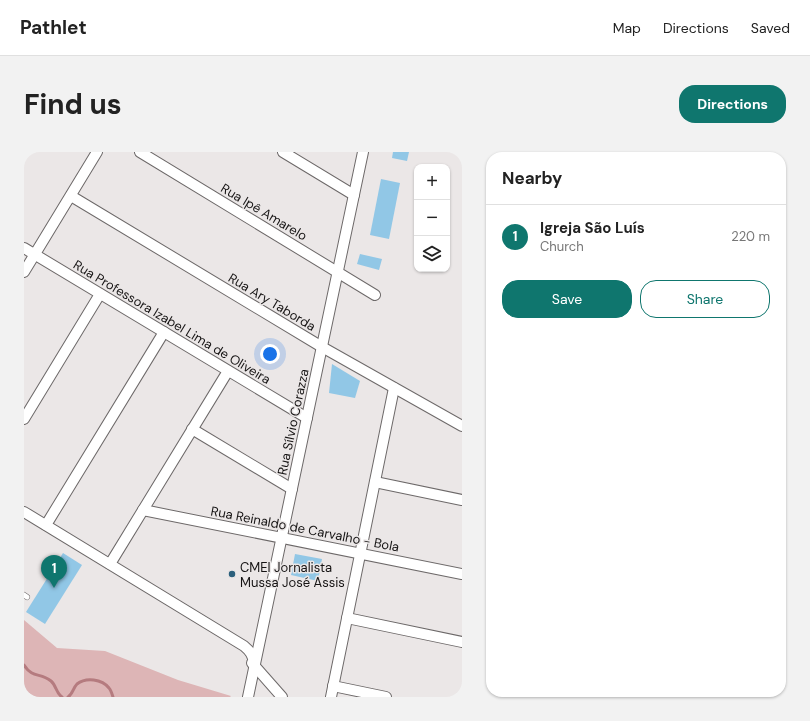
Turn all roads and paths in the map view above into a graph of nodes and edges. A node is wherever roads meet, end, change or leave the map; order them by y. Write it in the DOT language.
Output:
graph roads {
  1 [pos="97,152"];
  2 [pos="140,152"];
  3 [pos="283,152"];
  4 [pos="363,152"];
  5 [pos="354,195"];
  6 [pos="71,196"];
  7 [pos="24,248"];
  8 [pos="35,254"];
  9 [pos="24,272"];
  10 [pos="338,272"];
  11 [pos="100,294"];
  12 [pos="375,295"];
  13 [pos="164,332"];
  14 [pos="322,347"];
  15 [pos="228,371"];
  16 [pos="394,388"];
  17 [pos="306,418"];
  18 [pos="24,419"];
  19 [pos="462,426"];
  20 [pos="192,429"];
  21 [pos="375,482"];
  22 [pos="292,489"];
  23 [pos="462,500"];
  24 [pos="143,510"];
  25 [pos="24,512"];
  26 [pos="46,525"];
  27 [pos="281,538"];
  28 [pos="360,554"];
  29 [pos="110,564"];
  30 [pos="462,574"];
  31 [pos="347,618"];
  32 [pos="462,642"];
  33 [pos="254,665"];
  34 [pos="333,686"];
  35 [pos="248,697"];
  36 [pos="282,697"];
  37 [pos="331,697"];
  38 [pos="386,697"];
  1 -- 6 [label="street"];
  2 -- 10 [label="street, Rua Ipê Amarelo"];
  3 -- 5 [label="street"];
  4 -- 5 [label="street, Rua Sílvio Corazza"];
  5 -- 10 [label="street, Rua Sílvio Corazza"];
  6 -- 8 [label="street"];
  6 -- 14 [label="street, Rua Ary Taborda"];
  7 -- 8 [label="street, Rua Professora Izabel Lima de Oliveira"];
  8 -- 9 [label="street"];
  8 -- 11 [label="street, Rua Professora Izabel Lima de Oliveira"];
  10 -- 12 [label="street, Rua Ipê Amarelo"];
  10 -- 14 [label="street, Rua Sílvio Corazza"];
  11 -- 13 [label="street, Rua Professora Izabel Lima de Oliveira"];
  11 -- 18 [label="street"];
  13 -- 15 [label="street, Rua Professora Izabel Lima de Oliveira"];
  13 -- 26 [label="street"];
  14 -- 16 [label="street, Rua Ary Taborda"];
  14 -- 17 [label="street, Rua Sílvio Corazza"];
  15 -- 17 [label="street, Rua Professora Izabel Lima de Oliveira"];
  15 -- 20 [label="street"];
  16 -- 19 [label="street, Rua Ary Taborda"];
  16 -- 21 [label="street"];
  17 -- 22 [label="street, Rua Sílvio Corazza"];
  20 -- 22 [label="street"];
  20 -- 24 [label="street"];
  21 -- 23 [label="street"];
  21 -- 28 [label="street"];
  22 -- 27 [label="street, Rua Sílvio Corazza"];
  24 -- 27 [label="street, Rua Reinaldo de Carvalho - Bola"];
  24 -- 29 [label="street"];
  25 -- 26 [label="street"];
  26 -- 29 [label="street"];
  27 -- 28 [label="street, Rua Reinaldo de Carvalho - Bola"];
  27 -- 33 [label="street, Rua Sílvio Corazza"];
  28 -- 30 [label="street, Rua Reinaldo de Carvalho - Bola"];
  28 -- 31 [label="street"];
  29 -- 33 [label="street"];
  31 -- 32 [label="street"];
  31 -- 34 [label="street"];
  33 -- 35 [label="street, Rua Sílvio Corazza"];
  33 -- 36 [label="street"];
  34 -- 37 [label="street"];
  34 -- 38 [label="street"];
}
